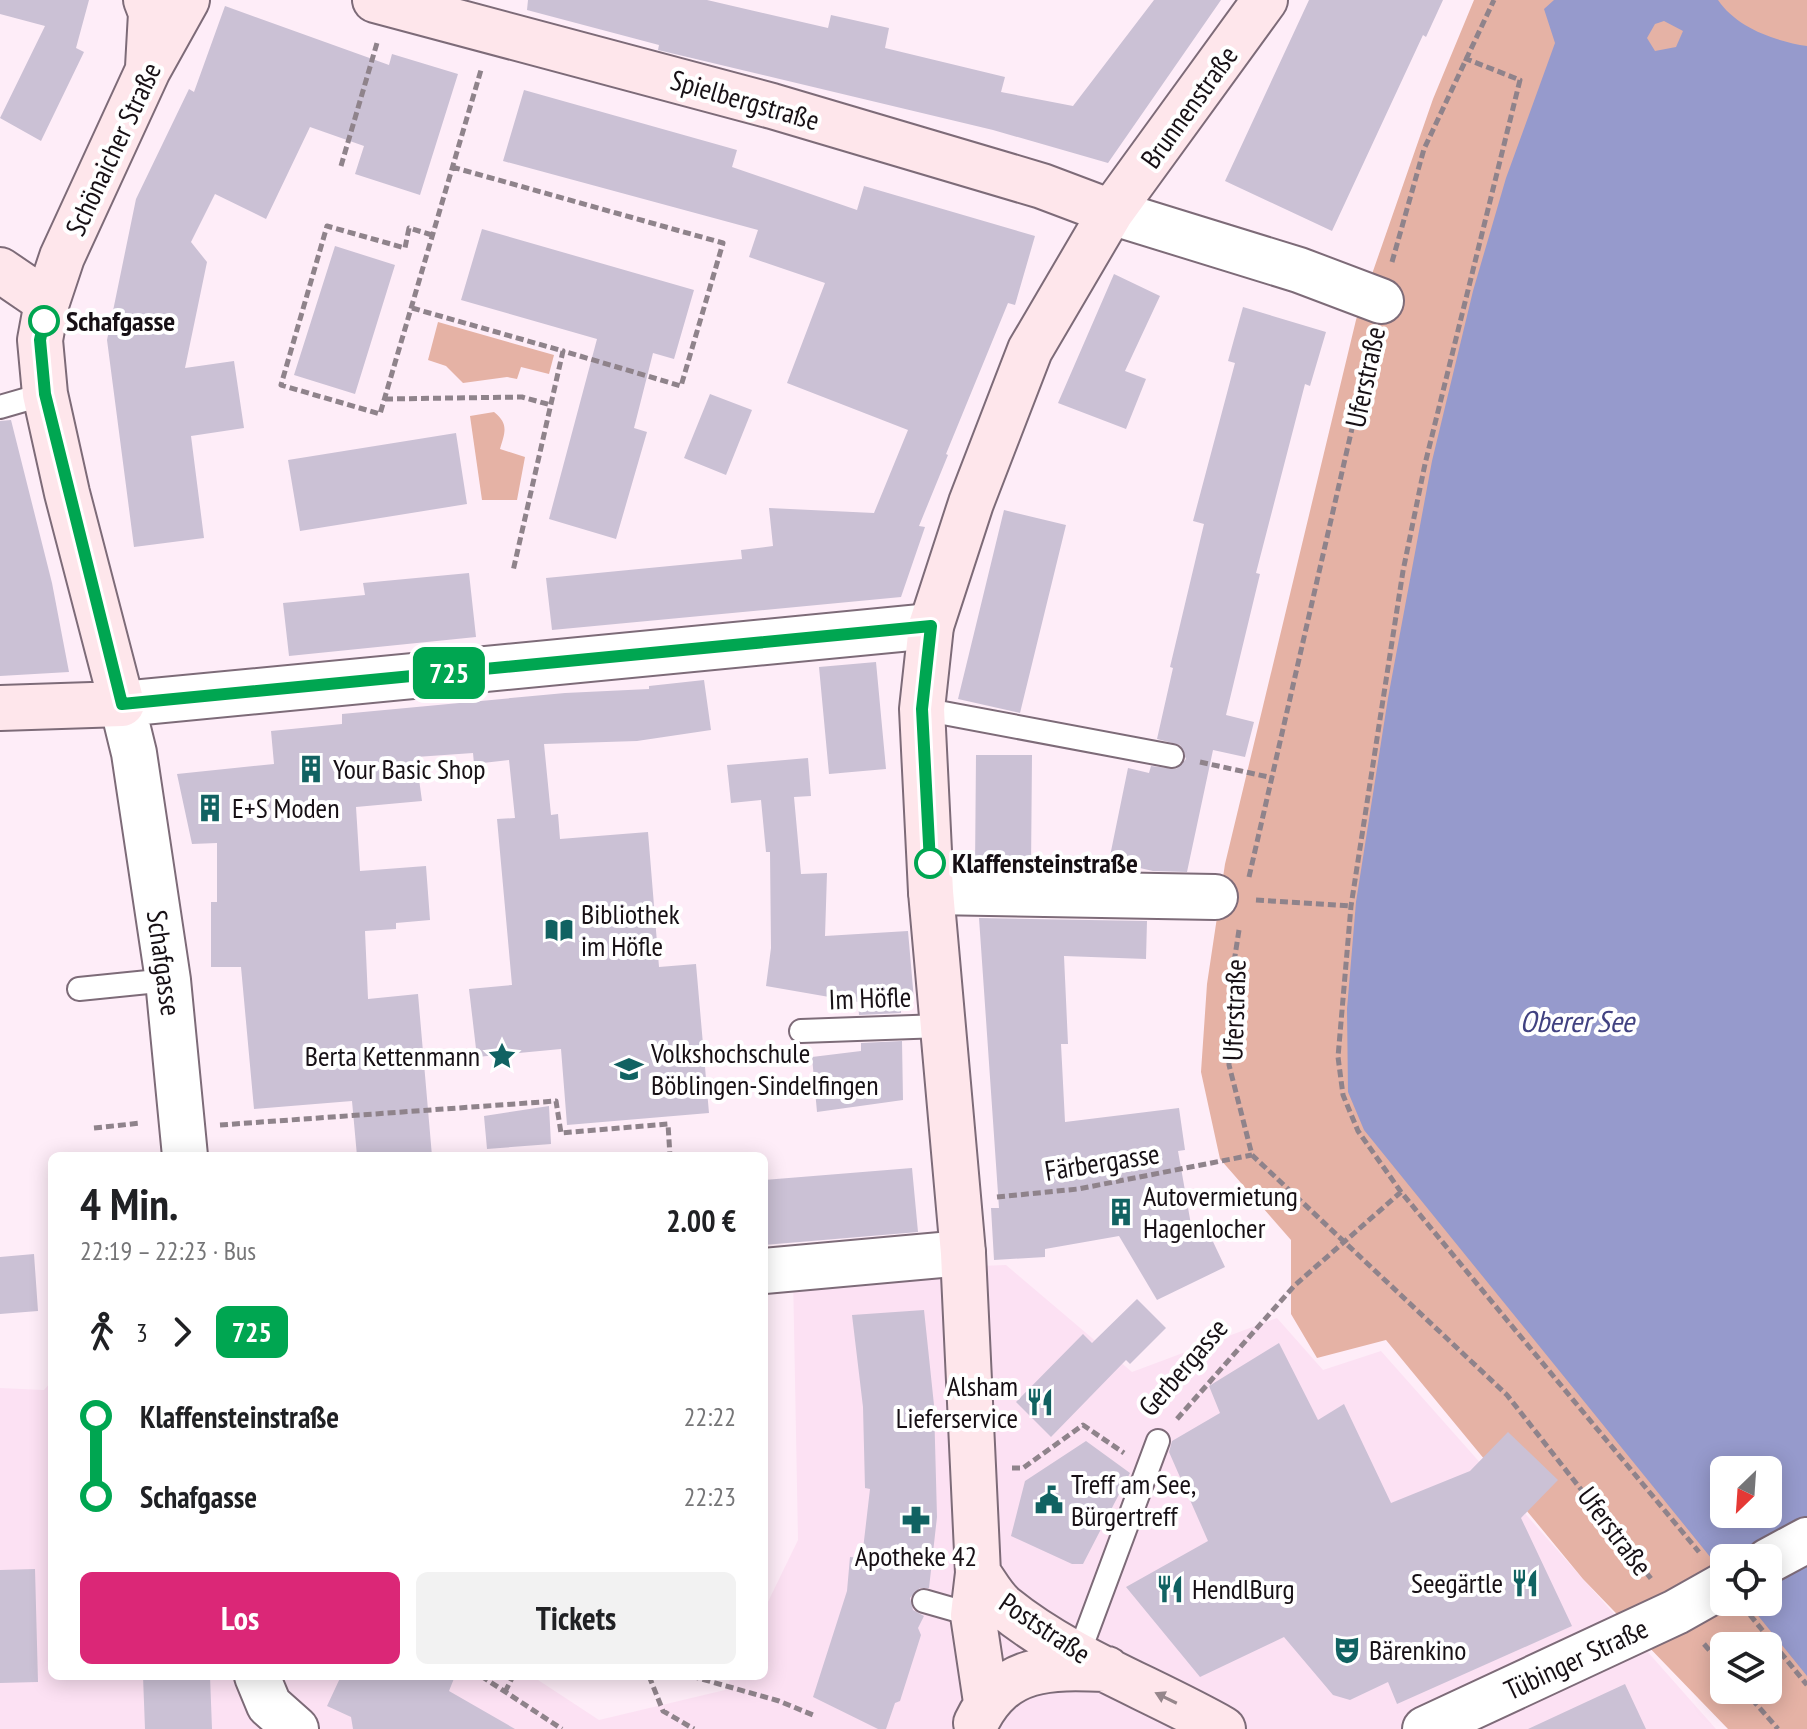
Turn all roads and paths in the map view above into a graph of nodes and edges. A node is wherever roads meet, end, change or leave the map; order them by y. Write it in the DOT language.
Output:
graph roads {
  1 [pos="146,0"];
  2 [pos="187,0"];
  3 [pos="1265,0"];
  4 [pos="1494,0"];
  5 [pos="382,2"];
  6 [pos="492,31"];
  7 [pos="1464,58"];
  8 [pos="148,70"];
  9 [pos="341,166"];
  10 [pos="452,167"];
  11 [pos="1111,212"];
  12 [pos="432,235"];
  13 [pos="0,270"];
  14 [pos="1381,301"];
  15 [pos="47,302"];
  16 [pos="412,308"];
  17 [pos="563,351"];
  18 [pos="45,394"];
  19 [pos="385,399"];
  20 [pos="551,405"];
  21 [pos="0,407"];
  22 [pos="513,571"];
  23 [pos="931,626"];
  24 [pos="122,704"];
  25 [pos="0,708"];
  26 [pos="922,709"];
  27 [pos="1172,756"];
  28 [pos="1273,778"];
  29 [pos="931,892"];
  30 [pos="1236,902"];
  31 [pos="1351,906"];
  32 [pos="168,980"];
  33 [pos="79,989"];
  34 [pos="941,1026"];
  35 [pos="801,1031"];
  36 [pos="184,1142"];
  37 [pos="670,1152"];
  38 [pos="1252,1155"];
  39 [pos="1401,1192"];
  40 [pos="958,1201"];
  41 [pos="1345,1241"];
  42 [pos="963,1253"];
  43 [pos="768,1271"];
  44 [pos="1158,1441"];
  45 [pos="973,1470"];
  46 [pos="1148,1470"];
  47 [pos="1807,1540"];
  48 [pos="1696,1549"];
  49 [pos="1782,1553"];
  50 [pos="1710,1593"];
  51 [pos="976,1594"];
  52 [pos="924,1601"];
  53 [pos="1676,1612"];
  54 [pos="1751,1618"];
  55 [pos="1093,1661"];
  56 [pos="487,1680"];
  57 [pos="511,1680"];
  58 [pos="651,1680"];
  59 [pos="705,1680"];
  60 [pos="1807,1685"];
  61 [pos="505,1692"];
  62 [pos="1756,1704"];
  63 [pos="813,1715"];
  64 [pos="980,1716"];
  65 [pos="562,1729"];
  66 [pos="694,1729"];
  67 [pos="1223,1729"];
  68 [pos="1425,1729"];
  69 [pos="1778,1729"];
  1 -- 8 [label="main road"];
  2 -- 8 [label="main road, Schönaicher Straße"];
  3 -- 11 [label="main road, Brunnenstraße"];
  4 -- 7 [label="path, Uferstraße"];
  5 -- 6 [label="main road, Spielbergstraße"];
  5 -- 9 [label="path"];
  6 -- 10 [label="path"];
  6 -- 11 [label="main road, Spielbergstraße"];
  7 -- 14 [label="path, Uferstraße"];
  7 -- 31 [label="path"];
  8 -- 15 [label="main road, Schönaicher Straße"];
  10 -- 12 [label="path"];
  10 -- 17 [label="path"];
  11 -- 14 [label="street, Uferstraße"];
  11 -- 23 [label="main road"];
  12 -- 16 [label="path"];
  12 -- 19 [label="path"];
  13 -- 15 [label="main road"];
  14 -- 28 [label="path, Uferstraße"];
  15 -- 18 [label="main road, Schafgasse"];
  16 -- 17 [label="path"];
  16 -- 19 [label="path"];
  17 -- 20 [label="path"];
  18 -- 21 [label="lane"];
  18 -- 24 [label="main road, Schafgasse"];
  19 -- 20 [label="path"];
  20 -- 22 [label="path"];
  23 -- 24 [label="street"];
  23 -- 26 [label="main road"];
  24 -- 25 [label="main road"];
  24 -- 32 [label="street, Schafgasse"];
  26 -- 27 [label="lane"];
  26 -- 29 [label="main road"];
  27 -- 28 [label="path"];
  28 -- 30 [label="path, Uferstraße"];
  29 -- 30 [label="street"];
  29 -- 34 [label="main road"];
  30 -- 31 [label="path"];
  30 -- 38 [label="path, Uferstraße"];
  31 -- 39 [label="path"];
  32 -- 33 [label="lane"];
  32 -- 36 [label="street, Schafgasse"];
  34 -- 35 [label="lane, Im Höfle"];
  34 -- 40 [label="main road"];
  36 -- 37 [label="path"];
  38 -- 40 [label="path, Färbergasse"];
  38 -- 41 [label="path, Uferstraße"];
  39 -- 41 [label="path, Gerbergasse"];
  39 -- 48 [label="path"];
  40 -- 42 [label="main road"];
  41 -- 44 [label="path, Gerbergasse"];
  41 -- 53 [label="path, Uferstraße"];
  42 -- 43 [label="street"];
  42 -- 45 [label="main road"];
  44 -- 46 [label="lane, Gerbergasse"];
  45 -- 46 [label="path"];
  45 -- 51 [label="main road"];
  46 -- 55 [label="lane, Gerbergasse"];
  47 -- 49 [label="street"];
  50 -- 53 [label="street, Tübinger Straße"];
  51 -- 52 [label="lane"];
  51 -- 55 [label="main road, Poststraße"];
  51 -- 64 [label="main road, Poststraße"];
  53 -- 68 [label="street, Tübinger Straße"];
  54 -- 60 [label="path"];
  55 -- 64 [label="main road, Poststraße"];
  67 -- 55 [label="main road, Poststraße, one-way"];
  56 -- 61 [label="path"];
  57 -- 61 [label="path"];
  58 -- 66 [label="path"];
  59 -- 63 [label="path"];
  61 -- 65 [label="path"];
  62 -- 69 [label="path"];
}
